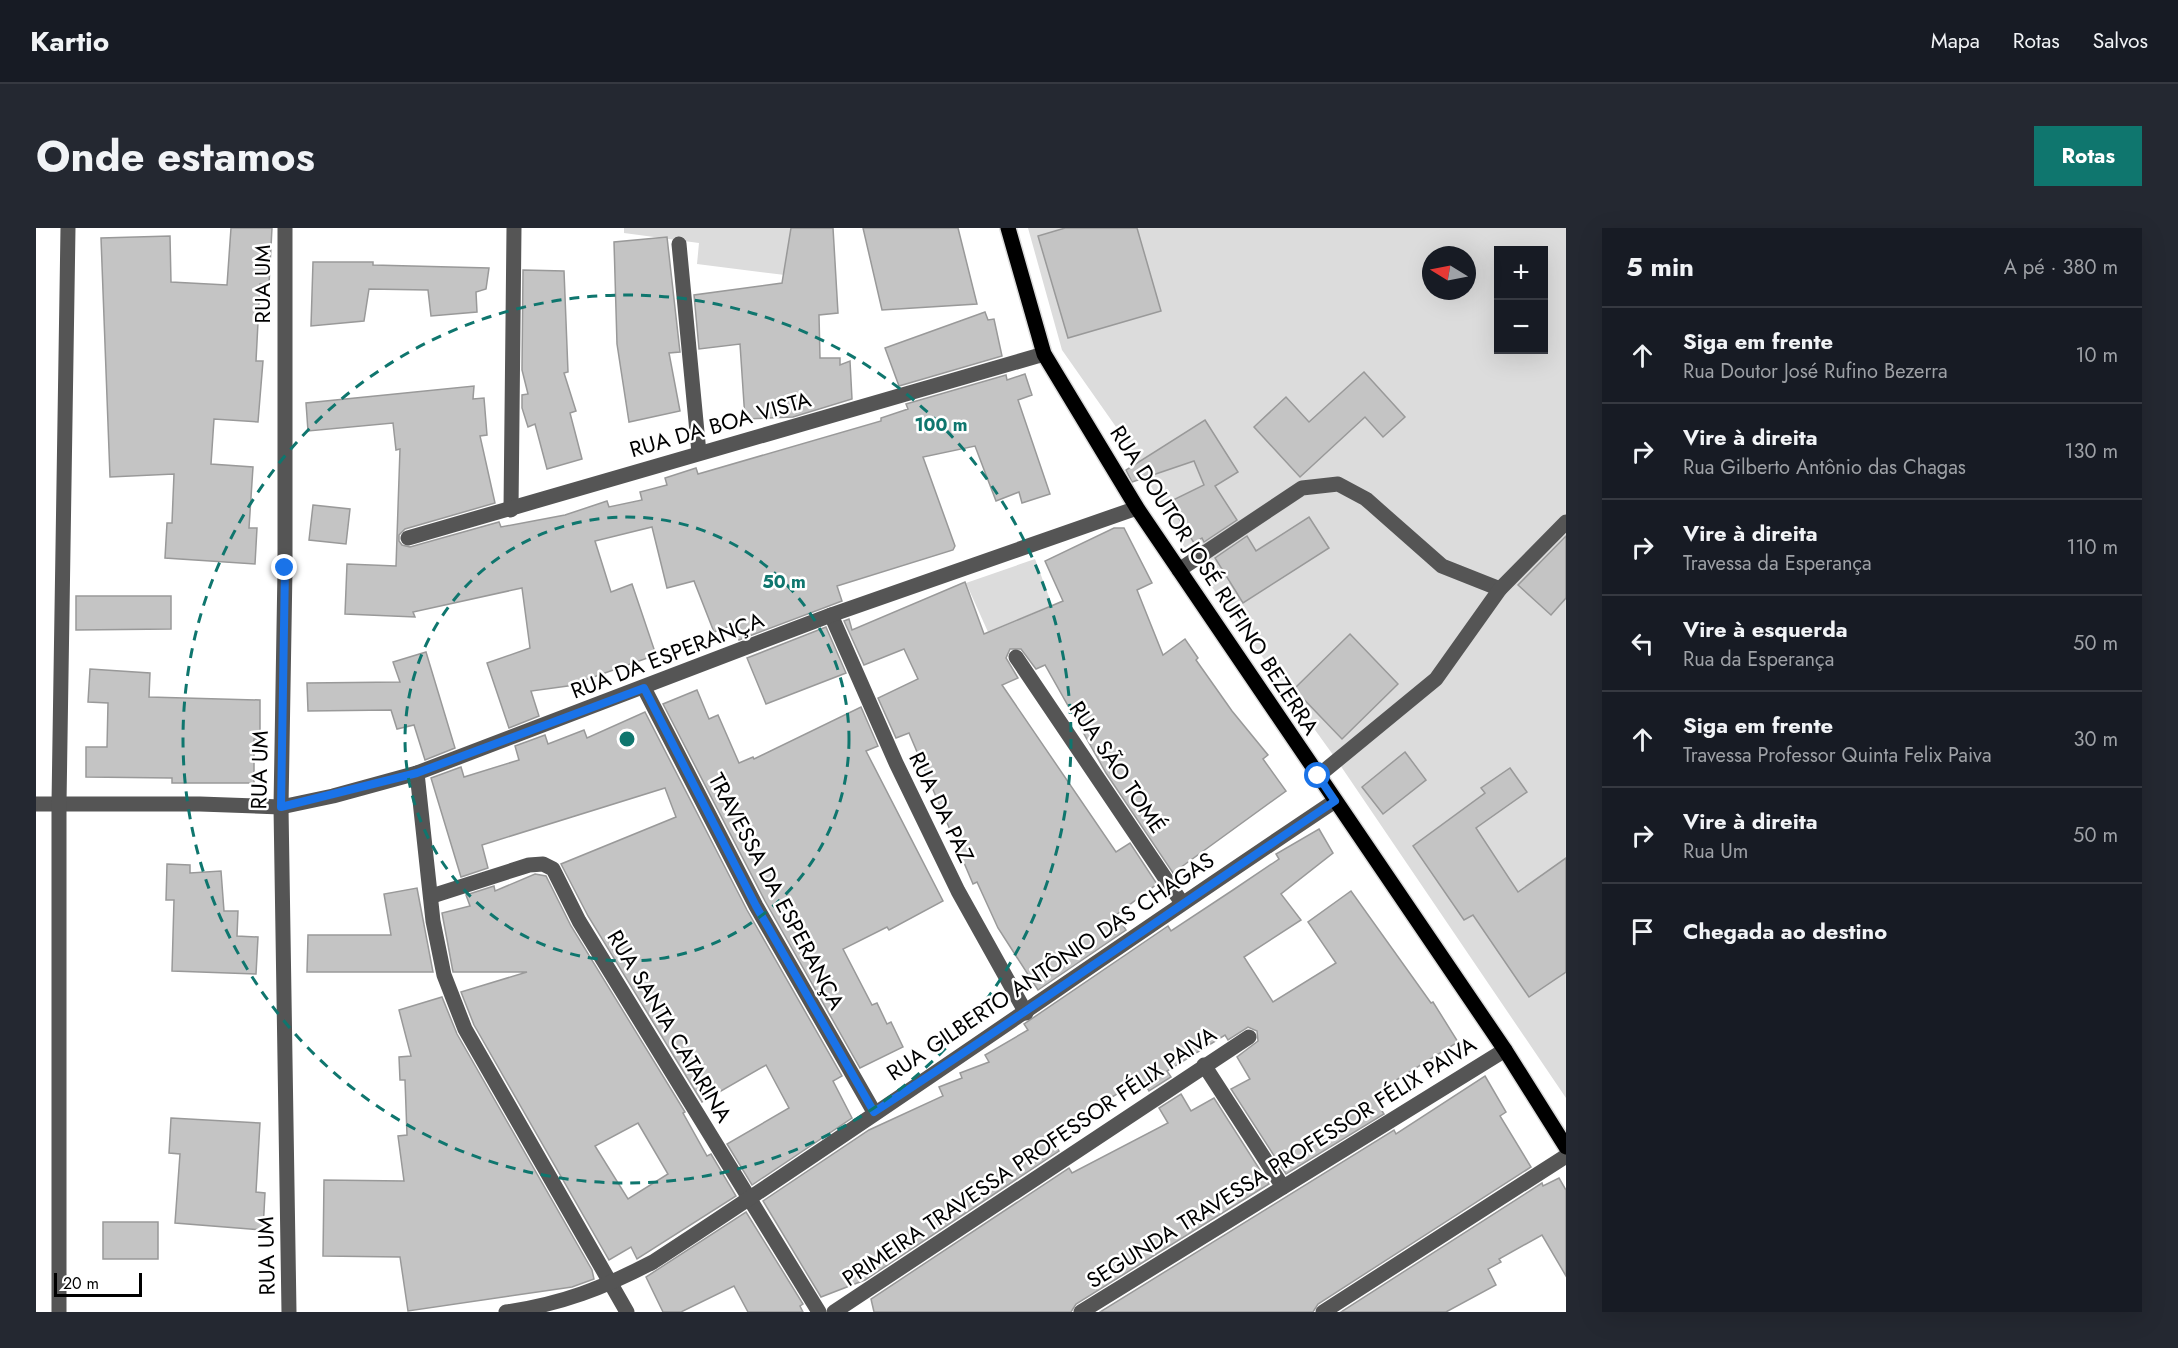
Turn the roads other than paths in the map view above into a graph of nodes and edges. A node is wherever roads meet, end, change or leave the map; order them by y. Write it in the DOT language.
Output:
graph roads {
  1 [pos="68,228"];
  2 [pos="285,228"];
  3 [pos="514,228"];
  4 [pos="1008,228"];
  5 [pos="679,244"];
  6 [pos="1044,354"];
  7 [pos="699,453"];
  8 [pos="1137,508"];
  9 [pos="511,510"];
  10 [pos="1566,522"];
  11 [pos="408,538"];
  12 [pos="1179,570"];
  13 [pos="1500,589"];
  14 [pos="831,615"];
  15 [pos="1016,657"];
  16 [pos="644,688"];
  17 [pos="417,773"];
  18 [pos="1318,776"];
  19 [pos="1335,801"];
  20 [pos="60,803"];
  21 [pos="36,804"];
  22 [pos="281,807"];
  23 [pos="432,896"];
  24 [pos="1182,903"];
  25 [pos="1026,1013"];
  26 [pos="1249,1037"];
  27 [pos="1505,1050"];
  28 [pos="1204,1065"];
  29 [pos="874,1112"];
  30 [pos="1566,1147"];
  31 [pos="1566,1156"];
  32 [pos="1283,1187"];
  33 [pos="749,1199"];
  34 [pos="612,1284"];
  35 [pos="59,1312"];
  36 [pos="289,1312"];
  37 [pos="506,1312"];
  38 [pos="627,1312"];
  39 [pos="819,1312"];
  40 [pos="834,1312"];
  41 [pos="1081,1312"];
  42 [pos="1323,1312"];
  1 -- 20 [label="street"];
  2 -- 22 [label="street, RUA UM"];
  3 -- 9 [label="street"];
  4 -- 6 [label="main road, RUA DOUTOR JOSÉ RUFINO BEZERRA"];
  5 -- 7 [label="street"];
  6 -- 7 [label="street, RUA DA BOA VISTA"];
  6 -- 8 [label="main road, RUA DOUTOR JOSÉ RUFINO BEZERRA"];
  7 -- 9 [label="street, RUA DA BOA VISTA"];
  8 -- 12 [label="main road, RUA DOUTOR JOSÉ RUFINO BEZERRA"];
  8 -- 14 [label="street, RUA DA ESPERANÇA"];
  9 -- 11 [label="street, RUA DA BOA VISTA"];
  10 -- 13 [label="street"];
  12 -- 13 [label="street"];
  12 -- 18 [label="main road, RUA DOUTOR JOSÉ RUFINO BEZERRA"];
  13 -- 18 [label="street"];
  14 -- 16 [label="street, RUA DA ESPERANÇA"];
  14 -- 25 [label="street, RUA DA PAZ"];
  15 -- 24 [label="street, RUA SÃO TOMÉ"];
  16 -- 17 [label="street, RUA DA ESPERANÇA"];
  16 -- 29 [label="street, TRAVESSA DA ESPERANÇA"];
  17 -- 22 [label="street, RUA DA ESPERANÇA"];
  17 -- 23 [label="street"];
  18 -- 19 [label="main road, RUA DOUTOR JOSÉ RUFINO BEZERRA"];
  19 -- 24 [label="street, RUA GILBERTO ANTÔNIO DAS CHAGAS"];
  19 -- 27 [label="main road, RUA DOUTOR JOSÉ RUFINO BEZERRA"];
  20 -- 21 [label="street, RUA DA ESPERANÇA"];
  20 -- 22 [label="street, RUA DA ESPERANÇA"];
  20 -- 35 [label="street"];
  22 -- 36 [label="street, RUA UM"];
  23 -- 33 [label="street, RUA SANTA CATARINA"];
  23 -- 34 [label="street"];
  24 -- 25 [label="street, RUA GILBERTO ANTÔNIO DAS CHAGAS"];
  25 -- 29 [label="street, RUA GILBERTO ANTÔNIO DAS CHAGAS"];
  26 -- 28 [label="street, PRIMEIRA TRAVESSA PROFESSOR FÉLIX PAIVA"];
  27 -- 30 [label="main road, RUA DOUTOR JOSÉ RUFINO BEZERRA"];
  27 -- 32 [label="street, SEGUNDA TRAVESSA PROFESSOR FÉLIX PAIVA"];
  28 -- 32 [label="street"];
  28 -- 40 [label="street, PRIMEIRA TRAVESSA PROFESSOR FÉLIX PAIVA"];
  29 -- 33 [label="street, RUA GILBERTO ANTÔNIO DAS CHAGAS"];
  31 -- 42 [label="street"];
  32 -- 41 [label="street, SEGUNDA TRAVESSA PROFESSOR FÉLIX PAIVA"];
  33 -- 34 [label="street, RUA GILBERTO ANTÔNIO DAS CHAGAS"];
  33 -- 39 [label="street, RUA SANTA CATARINA"];
  34 -- 37 [label="street, RUA GILBERTO ANTÔNIO DAS CHAGAS"];
  34 -- 38 [label="street"];
}
